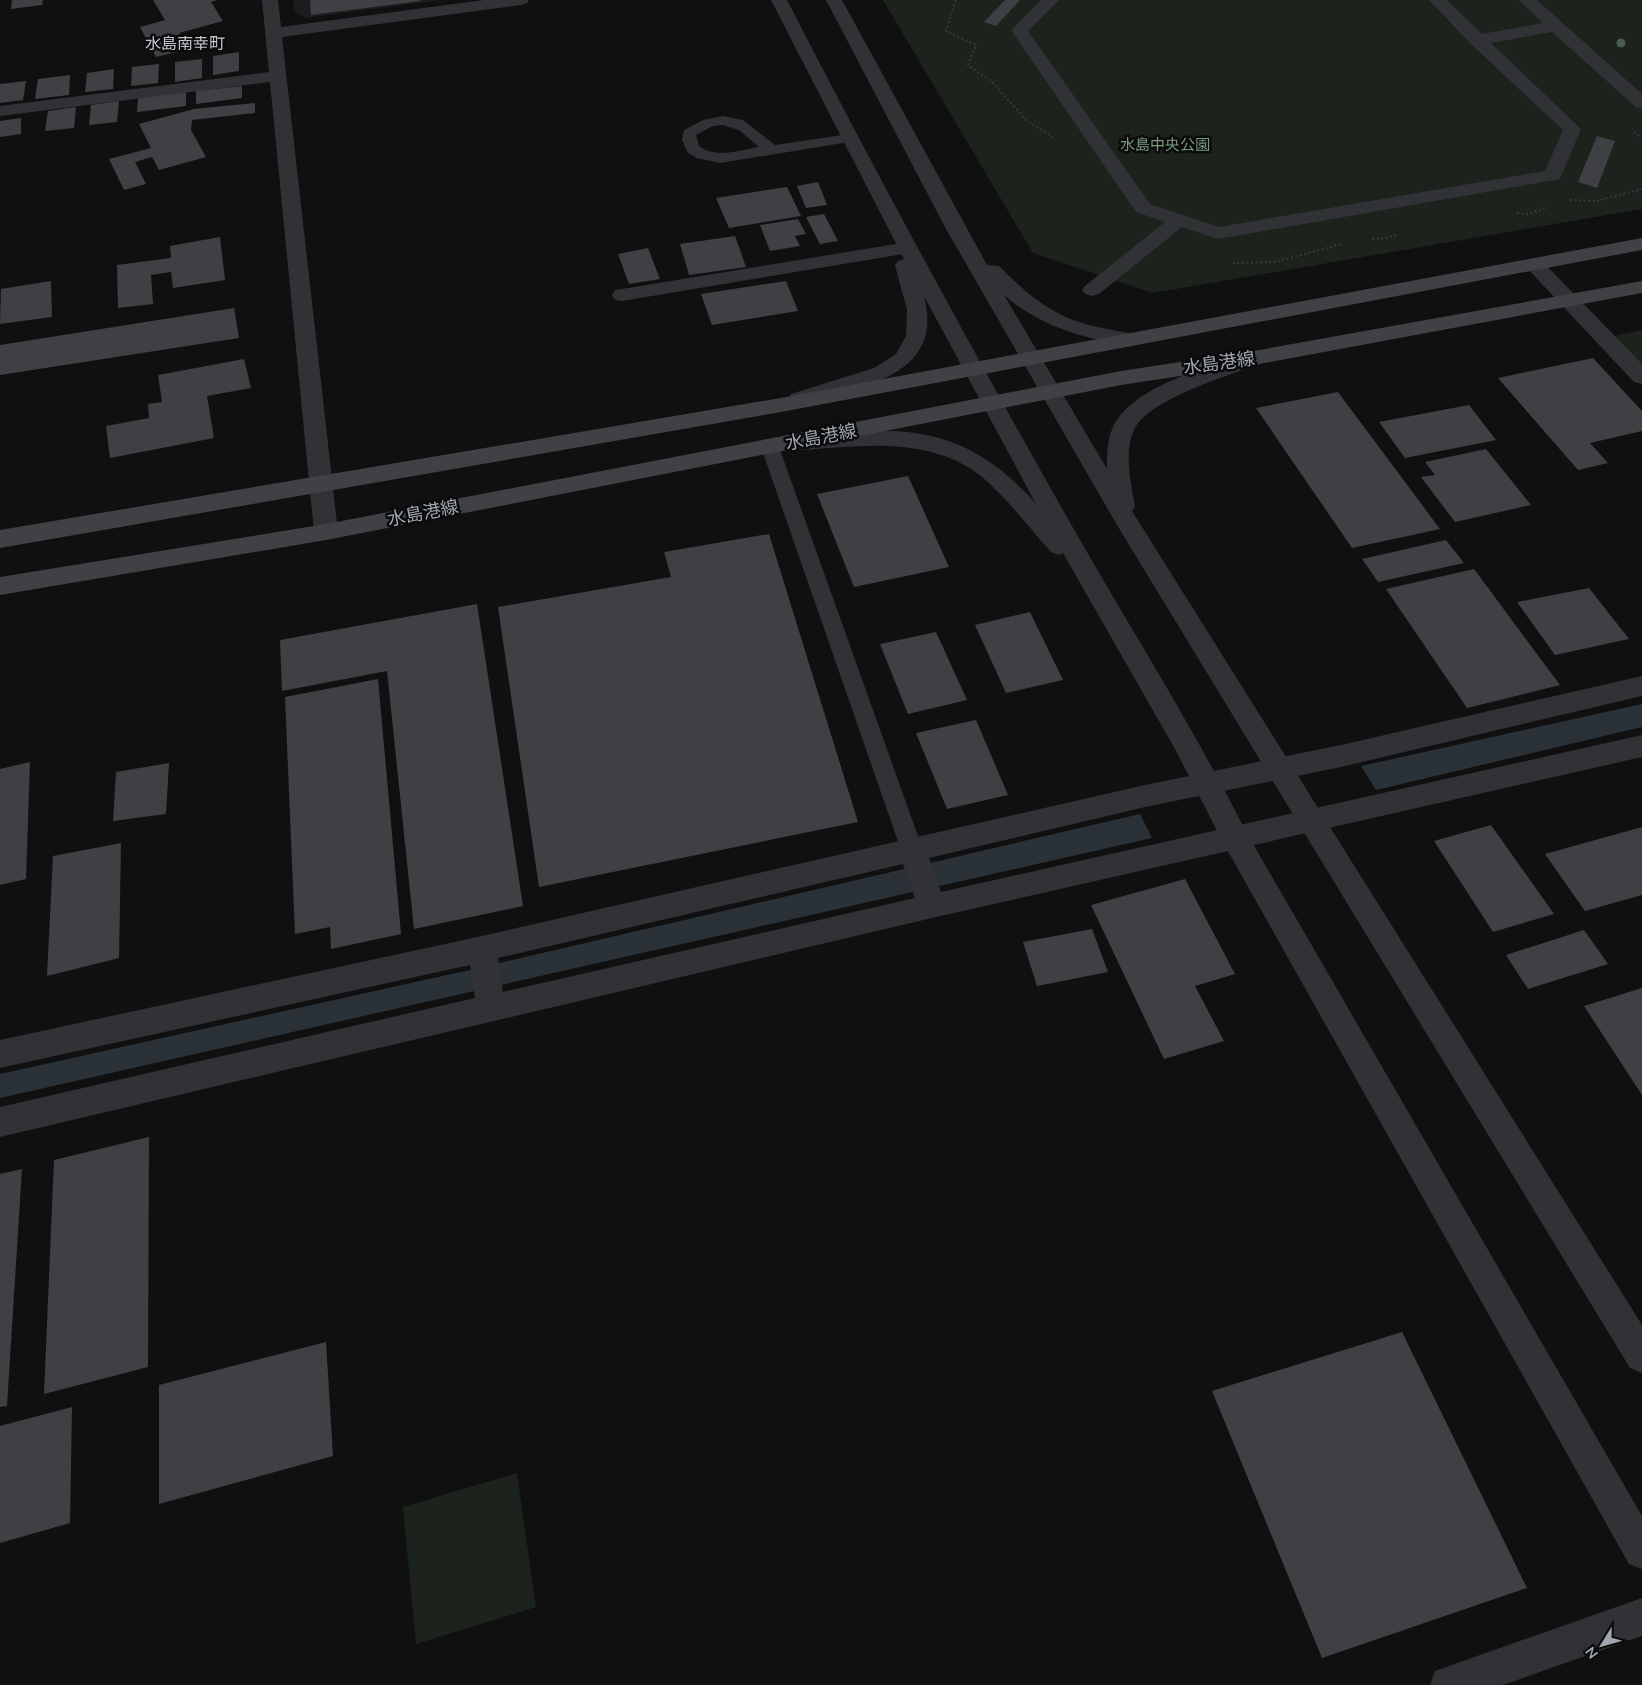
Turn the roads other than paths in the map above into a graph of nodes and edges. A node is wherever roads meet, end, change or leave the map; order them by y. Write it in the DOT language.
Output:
graph roads {
  1 [pos="270,0"];
  2 [pos="521,0"];
  3 [pos="779,0"];
  4 [pos="834,0"];
  5 [pos="1051,0"];
  6 [pos="1437,0"];
  7 [pos="1527,0"];
  8 [pos="1555,26"];
  9 [pos="273,33"];
  10 [pos="1477,40"];
  11 [pos="278,76"];
  12 [pos="1642,103"];
  13 [pos="0,112"];
  14 [pos="849,138"];
  15 [pos="772,150"];
  16 [pos="1179,220"];
  17 [pos="956,229"];
  18 [pos="902,243"];
  19 [pos="1642,244"];
  20 [pos="1534,264"];
  21 [pos="1642,287"];
  22 [pos="1092,290"];
  23 [pos="622,294"];
  24 [pos="1569,301"];
  25 [pos="1129,340"];
  26 [pos="1260,357"];
  27 [pos="1031,358"];
  28 [pos="974,369"];
  29 [pos="1642,377"];
  30 [pos="1051,392"];
  31 [pos="993,403"];
  32 [pos="781,405"];
  33 [pos="796,442"];
  34 [pos="770,447"];
  35 [pos="321,483"];
  36 [pos="1125,520"];
  37 [pos="326,532"];
  38 [pos="0,539"];
  39 [pos="1093,584"];
  40 [pos="0,586"];
  41 [pos="1642,686"];
  42 [pos="1642,746"];
  43 [pos="1278,769"];
  44 [pos="1209,783"];
  45 [pos="1309,821"];
  46 [pos="1235,838"];
  47 [pos="915,857"];
  48 [pos="930,899"];
  49 [pos="487,978"];
  50 [pos="0,1054"];
  51 [pos="0,1122"];
  52 [pos="1642,1356"];
  53 [pos="1642,1551"];
  54 [pos="1642,1616"];
  55 [pos="1448,1685"];
  1 -- 9 [label="street"];
  2 -- 9 [label="street"];
  3 -- 14 [label="street"];
  4 -- 17 [label="street"];
  5 -- 16 [label="street"];
  6 -- 10 [label="street"];
  7 -- 8 [label="street"];
  8 -- 10 [label="street"];
  8 -- 12 [label="street"];
  9 -- 11 [label="street"];
  10 -- 16 [label="street"];
  11 -- 13 [label="street"];
  11 -- 35 [label="street"];
  14 -- 15 [label="lane"];
  14 -- 18 [label="street"];
  15 -- 15 [label="lane"];
  16 -- 22 [label="street"];
  17 -- 25 [label="street"];
  17 -- 27 [label="street"];
  18 -- 23 [label="street"];
  18 -- 28 [label="street"];
  18 -- 32 [label="street"];
  19 -- 20 [label="main road"];
  20 -- 24 [label="street"];
  20 -- 25 [label="main road"];
  21 -- 24 [label="main road, 水島港線"];
  24 -- 26 [label="main road, 水島港線"];
  24 -- 29 [label="street"];
  25 -- 27 [label="main road"];
  26 -- 30 [label="main road, 水島港線"];
  26 -- 36 [label="street"];
  27 -- 28 [label="main road"];
  27 -- 30 [label="street"];
  28 -- 31 [label="street"];
  28 -- 32 [label="main road"];
  30 -- 31 [label="main road, 水島港線"];
  30 -- 36 [label="street"];
  31 -- 33 [label="main road, 水島港線"];
  31 -- 39 [label="street"];
  32 -- 35 [label="main road"];
  33 -- 34 [label="main road, 水島港線"];
  33 -- 39 [label="street"];
  34 -- 37 [label="main road, 水島港線"];
  34 -- 47 [label="lane"];
  35 -- 37 [label="street"];
  35 -- 38 [label="main road"];
  36 -- 43 [label="street"];
  37 -- 40 [label="main road, 水島港線"];
  39 -- 44 [label="street"];
  41 -- 43 [label="street"];
  42 -- 45 [label="street"];
  43 -- 44 [label="street"];
  43 -- 45 [label="street"];
  44 -- 46 [label="street"];
  44 -- 47 [label="street"];
  45 -- 46 [label="street"];
  45 -- 52 [label="street"];
  46 -- 48 [label="street"];
  46 -- 53 [label="street"];
  47 -- 48 [label="street"];
  47 -- 49 [label="street"];
  48 -- 49 [label="street"];
  49 -- 50 [label="street"];
  49 -- 51 [label="street"];
  54 -- 55 [label="street"];
}
